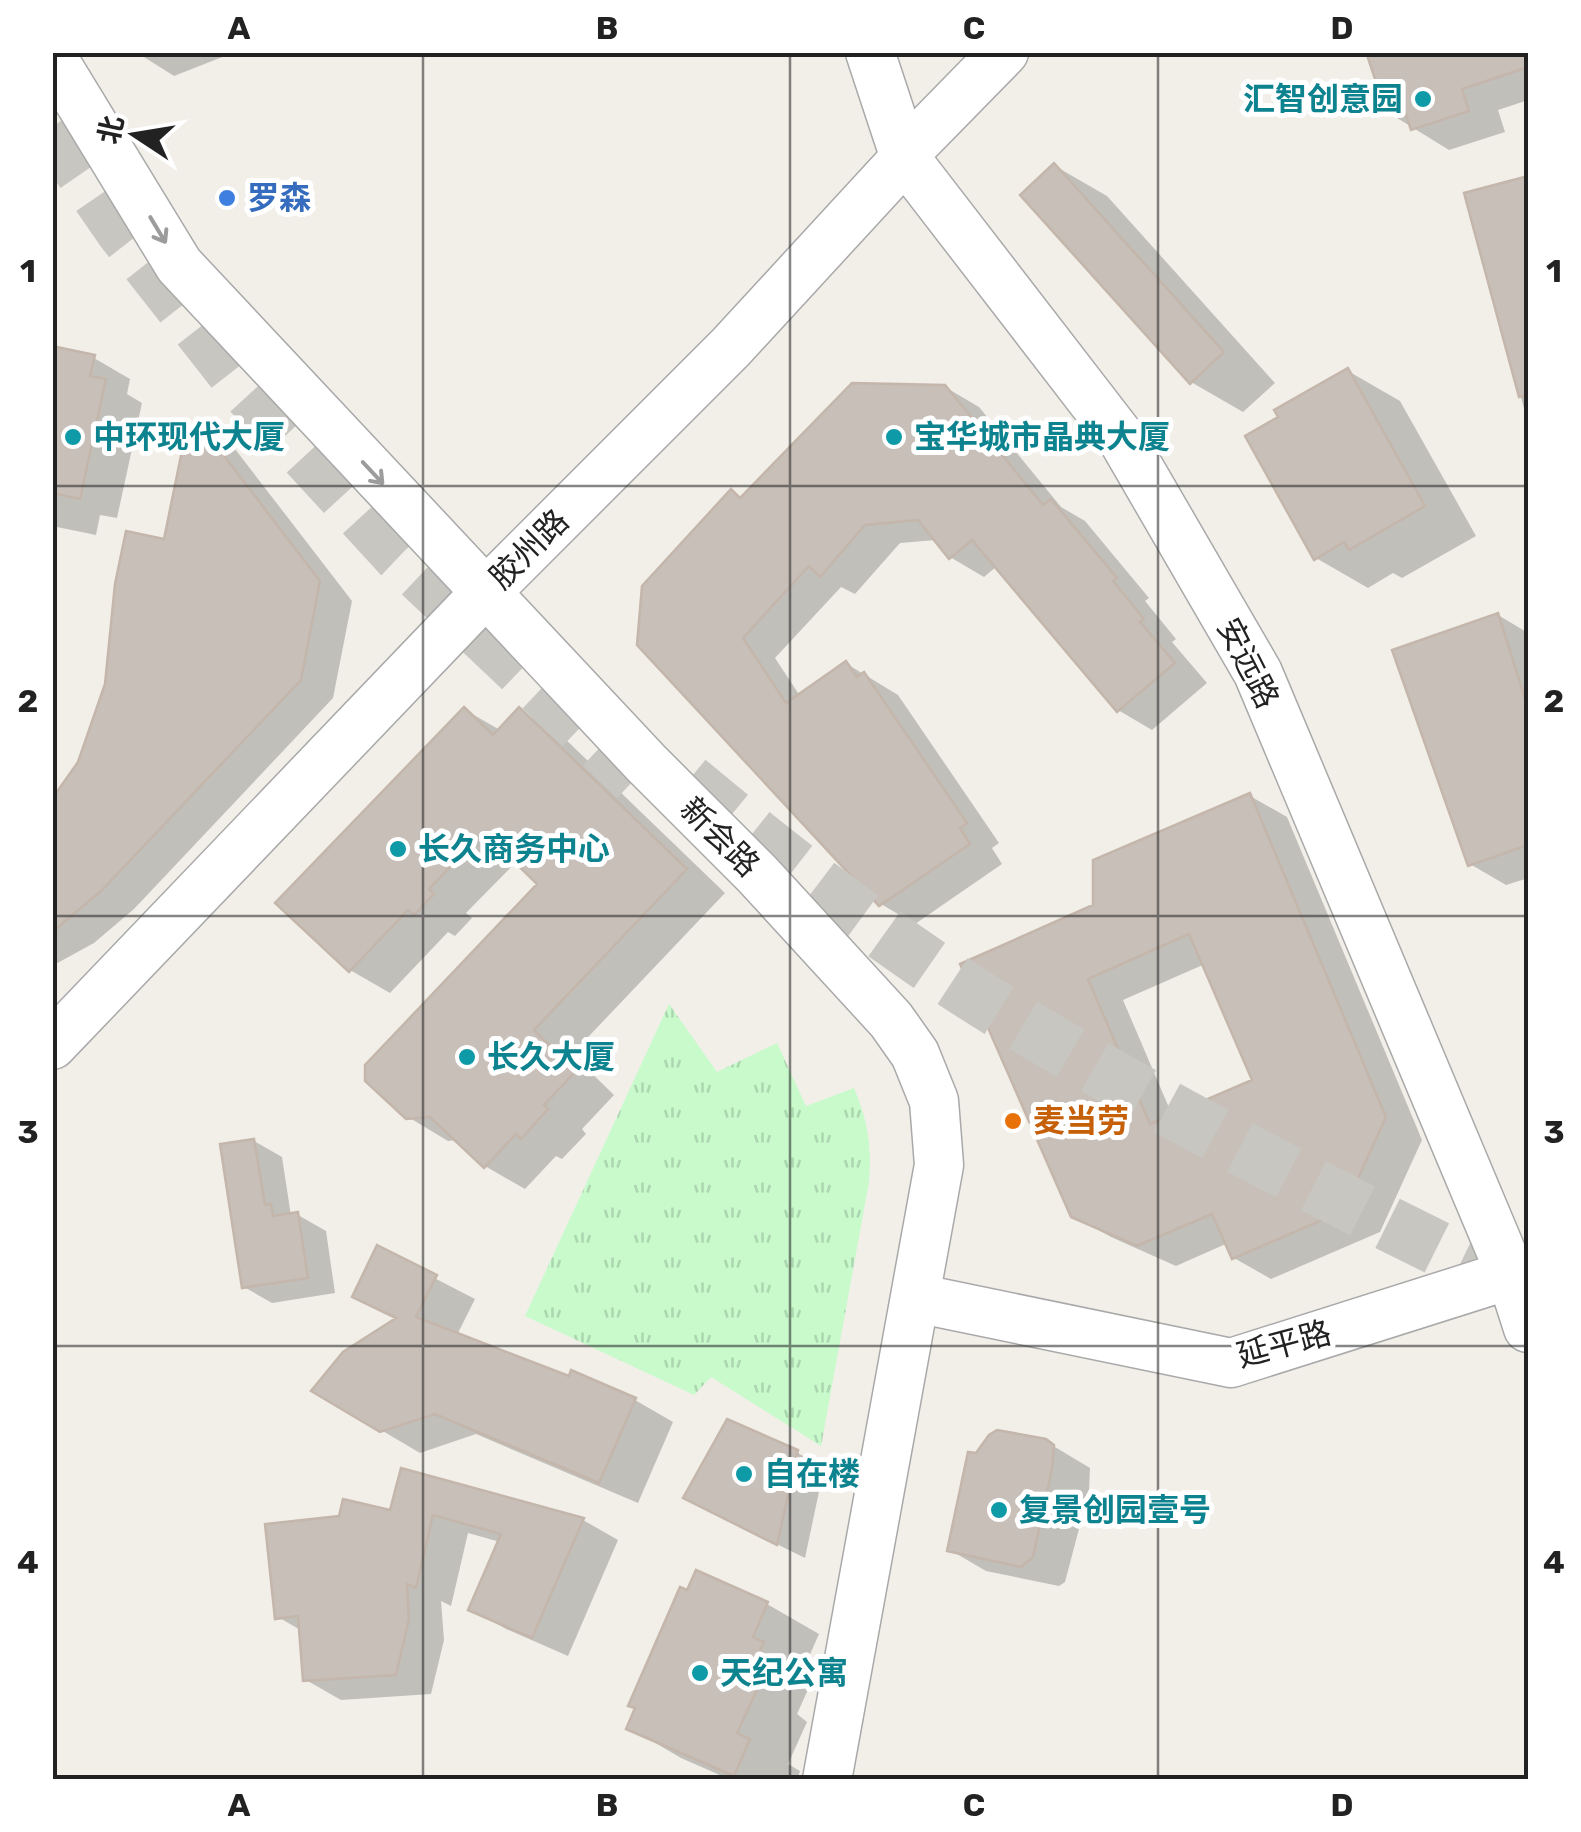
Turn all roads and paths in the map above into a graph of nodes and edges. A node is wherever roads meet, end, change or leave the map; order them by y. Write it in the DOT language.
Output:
graph roads {
  1 [pos="870,52"];
  2 [pos="1004,52"];
  3 [pos="52,57"];
  4 [pos="905,158"];
  5 [pos="485,593"];
  6 [pos="52,1045"];
  7 [pos="1520,1272"];
  8 [pos="916,1298"];
  9 [pos="1528,1328"];
  10 [pos="827,1780"];
  1 -- 4 [label="street, 安远路"];
  2 -- 4 [label="street, 胶州路"];
  3 -- 5 [label="street, 新会路, one-way"];
  4 -- 5 [label="street, 胶州路"];
  4 -- 7 [label="street, 安远路"];
  5 -- 6 [label="street, 胶州路"];
  5 -- 8 [label="street, 新会路"];
  7 -- 8 [label="street, 延平路"];
  7 -- 9 [label="street, 安远路"];
  8 -- 10 [label="street, 新会路"];
}
